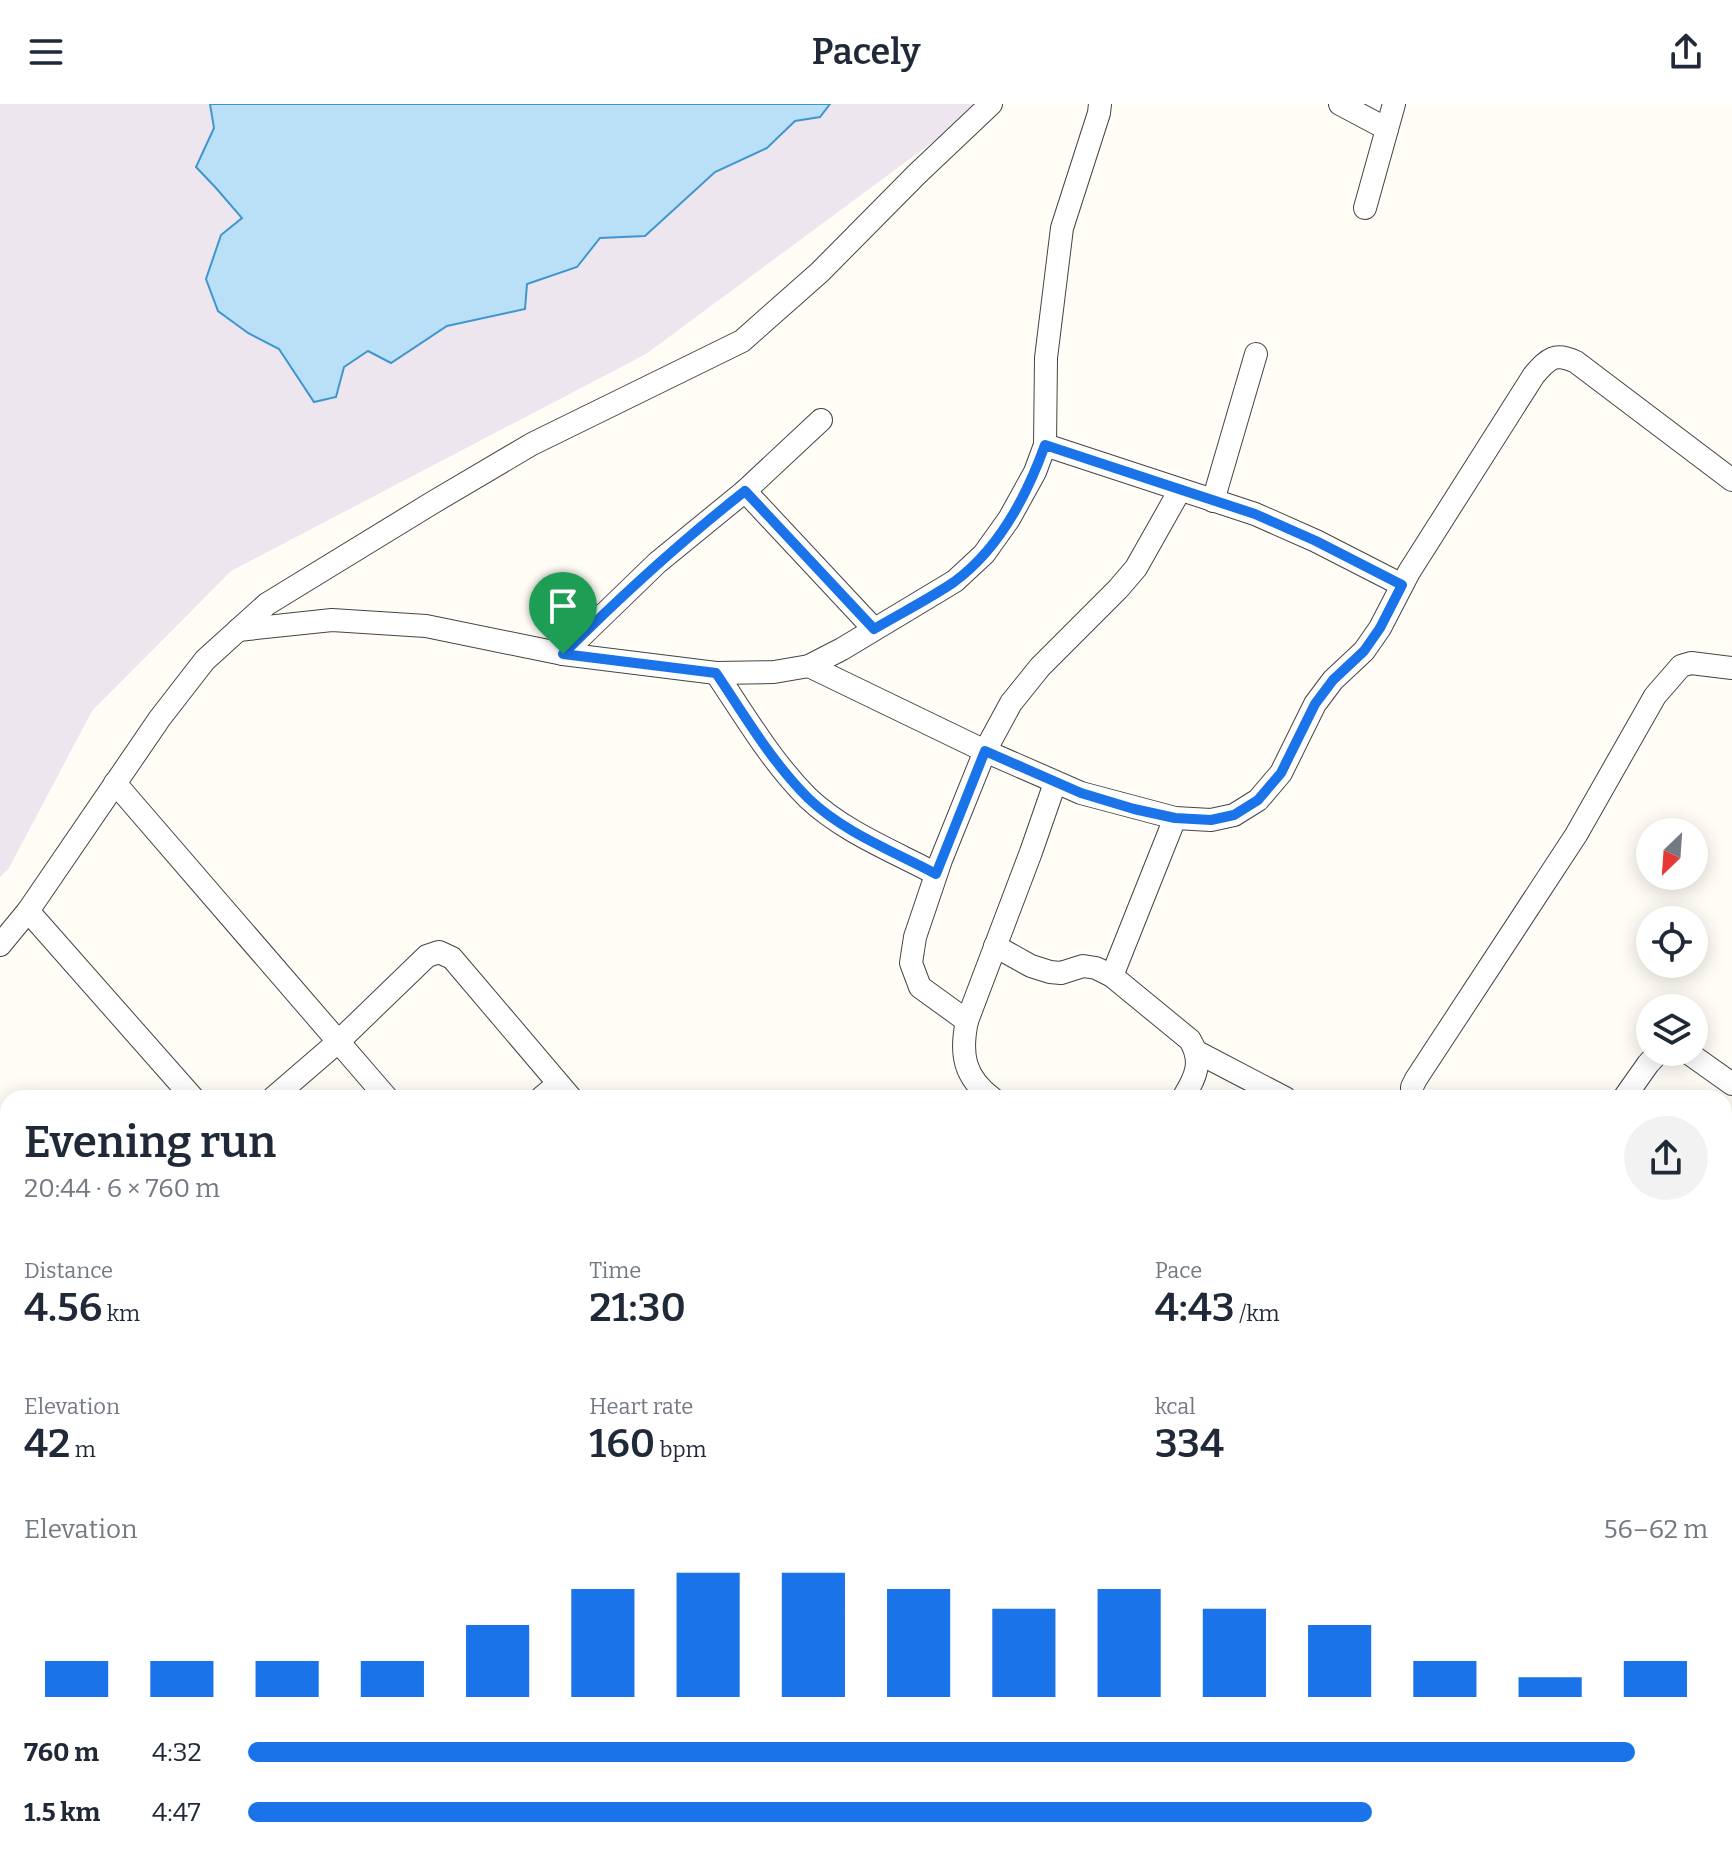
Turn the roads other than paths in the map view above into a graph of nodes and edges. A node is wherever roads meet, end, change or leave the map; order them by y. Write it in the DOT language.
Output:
graph roads {
  1 [pos="991,104"];
  2 [pos="1100,104"];
  3 [pos="1340,104"];
  4 [pos="1394,104"];
  5 [pos="1387,129"];
  6 [pos="1365,208"];
  7 [pos="1256,354"];
  8 [pos="821,420"];
  9 [pos="1045,445"];
  10 [pos="1727,467"];
  11 [pos="1180,490"];
  12 [pos="745,491"];
  13 [pos="1213,501"];
  14 [pos="1402,585"];
  15 [pos="874,629"];
  16 [pos="238,630"];
  17 [pos="563,654"];
  18 [pos="809,666"];
  19 [pos="1732,668"];
  20 [pos="716,673"];
  21 [pos="985,751"];
  22 [pos="115,783"];
  23 [pos="1055,783"];
  24 [pos="1175,818"];
  25 [pos="936,874"];
  26 [pos="28,911"];
  27 [pos="0,945"];
  28 [pos="995,946"];
  29 [pos="1112,976"];
  30 [pos="967,1021"];
  31 [pos="339,1041"];
  32 [pos="1197,1052"];
  33 [pos="1647,1066"];
  34 [pos="1707,1066"];
  35 [pos="1732,1084"];
  36 [pos="186,1090"];
  37 [pos="282,1090"];
  38 [pos="380,1090"];
  39 [pos="555,1090"];
  40 [pos="981,1090"];
  41 [pos="1186,1090"];
  42 [pos="1270,1090"];
  43 [pos="1412,1090"];
  44 [pos="1630,1090"];
  1 -- 16 [label="street"];
  2 -- 9 [label="street"];
  3 -- 5 [label="street"];
  4 -- 5 [label="street"];
  5 -- 6 [label="street"];
  7 -- 13 [label="street"];
  8 -- 12 [label="street"];
  9 -- 11 [label="street"];
  9 -- 15 [label="street"];
  10 -- 14 [label="street"];
  11 -- 13 [label="street"];
  11 -- 21 [label="street"];
  12 -- 15 [label="street"];
  12 -- 17 [label="street"];
  13 -- 14 [label="street"];
  14 -- 24 [label="street"];
  15 -- 18 [label="street"];
  16 -- 17 [label="street"];
  16 -- 22 [label="street"];
  17 -- 20 [label="street"];
  18 -- 20 [label="street"];
  18 -- 21 [label="street"];
  19 -- 43 [label="street"];
  20 -- 25 [label="street"];
  21 -- 23 [label="street"];
  21 -- 25 [label="street"];
  22 -- 26 [label="street"];
  22 -- 31 [label="street"];
  23 -- 24 [label="street"];
  23 -- 28 [label="street"];
  24 -- 29 [label="street"];
  25 -- 30 [label="street"];
  26 -- 27 [label="street"];
  26 -- 36 [label="street"];
  28 -- 29 [label="street"];
  28 -- 30 [label="street"];
  29 -- 32 [label="street"];
  30 -- 40 [label="street"];
  31 -- 37 [label="street"];
  31 -- 38 [label="street"];
  31 -- 39 [label="street"];
  32 -- 41 [label="street"];
  32 -- 42 [label="street"];
  33 -- 44 [label="street"];
  34 -- 35 [label="street"];
}
